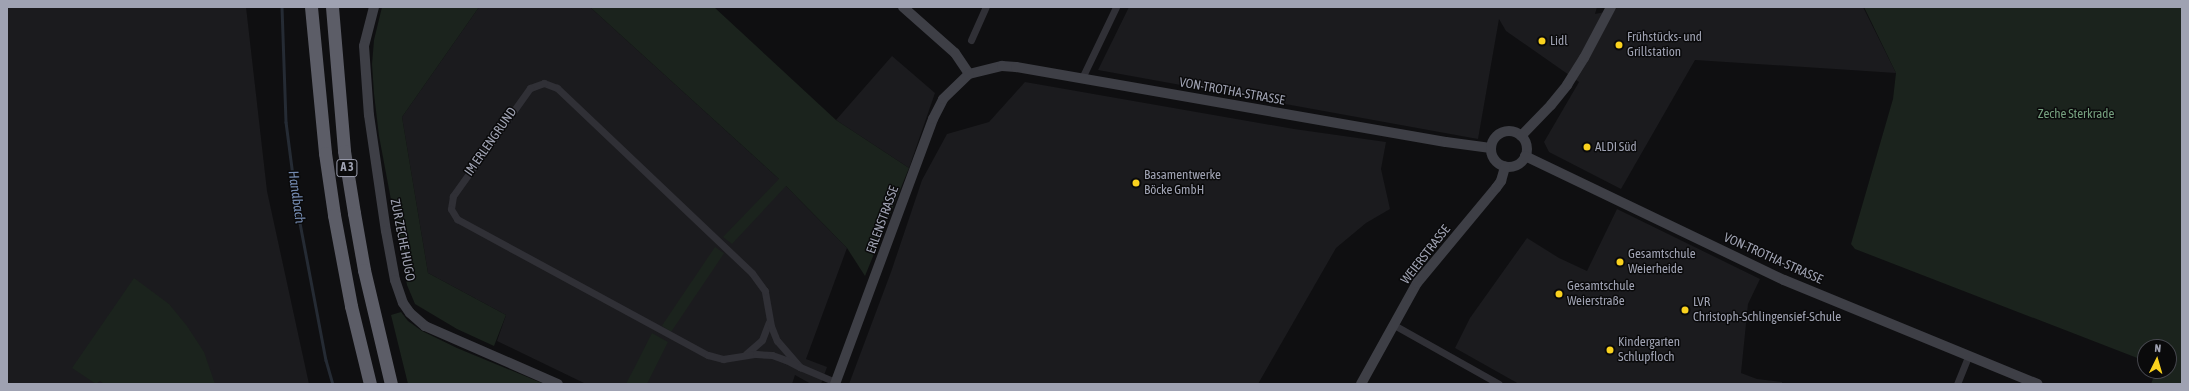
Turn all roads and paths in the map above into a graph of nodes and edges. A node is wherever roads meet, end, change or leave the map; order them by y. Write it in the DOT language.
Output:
graph roads {
  1 [pos="311,7"];
  2 [pos="332,7"];
  3 [pos="374,7"];
  4 [pos="904,7"];
  5 [pos="986,7"];
  6 [pos="1116,7"];
  7 [pos="1611,7"];
  8 [pos="971,40"];
  9 [pos="969,74"];
  10 [pos="1082,78"];
  11 [pos="1521,136"];
  12 [pos="1491,148"];
  13 [pos="1525,156"];
  14 [pos="1505,167"];
  15 [pos="769,316"];
  16 [pos="1394,325"];
  17 [pos="744,355"];
  18 [pos="1969,355"];
  19 [pos="800,367"];
  20 [pos="835,383"];
  21 [pos="370,384"];
  22 [pos="391,384"];
  23 [pos="558,384"];
  24 [pos="1361,384"];
  25 [pos="1500,384"];
  26 [pos="1957,384"];
  27 [pos="2037,384"];
  1 -- 21 [label="highway, A 3"];
  2 -- 22 [label="highway, A 3"];
  3 -- 23 [label="street, ZUR ZECHE HUGO"];
  4 -- 9 [label="street"];
  5 -- 8 [label="street"];
  6 -- 10 [label="street"];
  7 -- 11 [label="street"];
  9 -- 10 [label="street, VON-TROTHA-STRASSE"];
  9 -- 20 [label="street, ERLENSTRASSE"];
  10 -- 12 [label="street, VON-TROTHA-STRASSE"];
  11 -- 12 [label="street"];
  11 -- 13 [label="street"];
  12 -- 14 [label="street"];
  13 -- 14 [label="street"];
  13 -- 18 [label="street, VON-TROTHA-STRASSE"];
  14 -- 16 [label="street, WEIERSTRASSE"];
  15 -- 17 [label="street, IM ERLENGRUND"];
  15 -- 17 [label="street, IM ERLENGRUND"];
  15 -- 19 [label="street, IM ERLENGRUND"];
  16 -- 24 [label="street, WEIERSTRASSE"];
  16 -- 25 [label="street"];
  17 -- 19 [label="street, IM ERLENGRUND"];
  18 -- 26 [label="street"];
  18 -- 27 [label="street, VON-TROTHA-STRASSE"];
  19 -- 20 [label="street, IM ERLENGRUND"];
}
